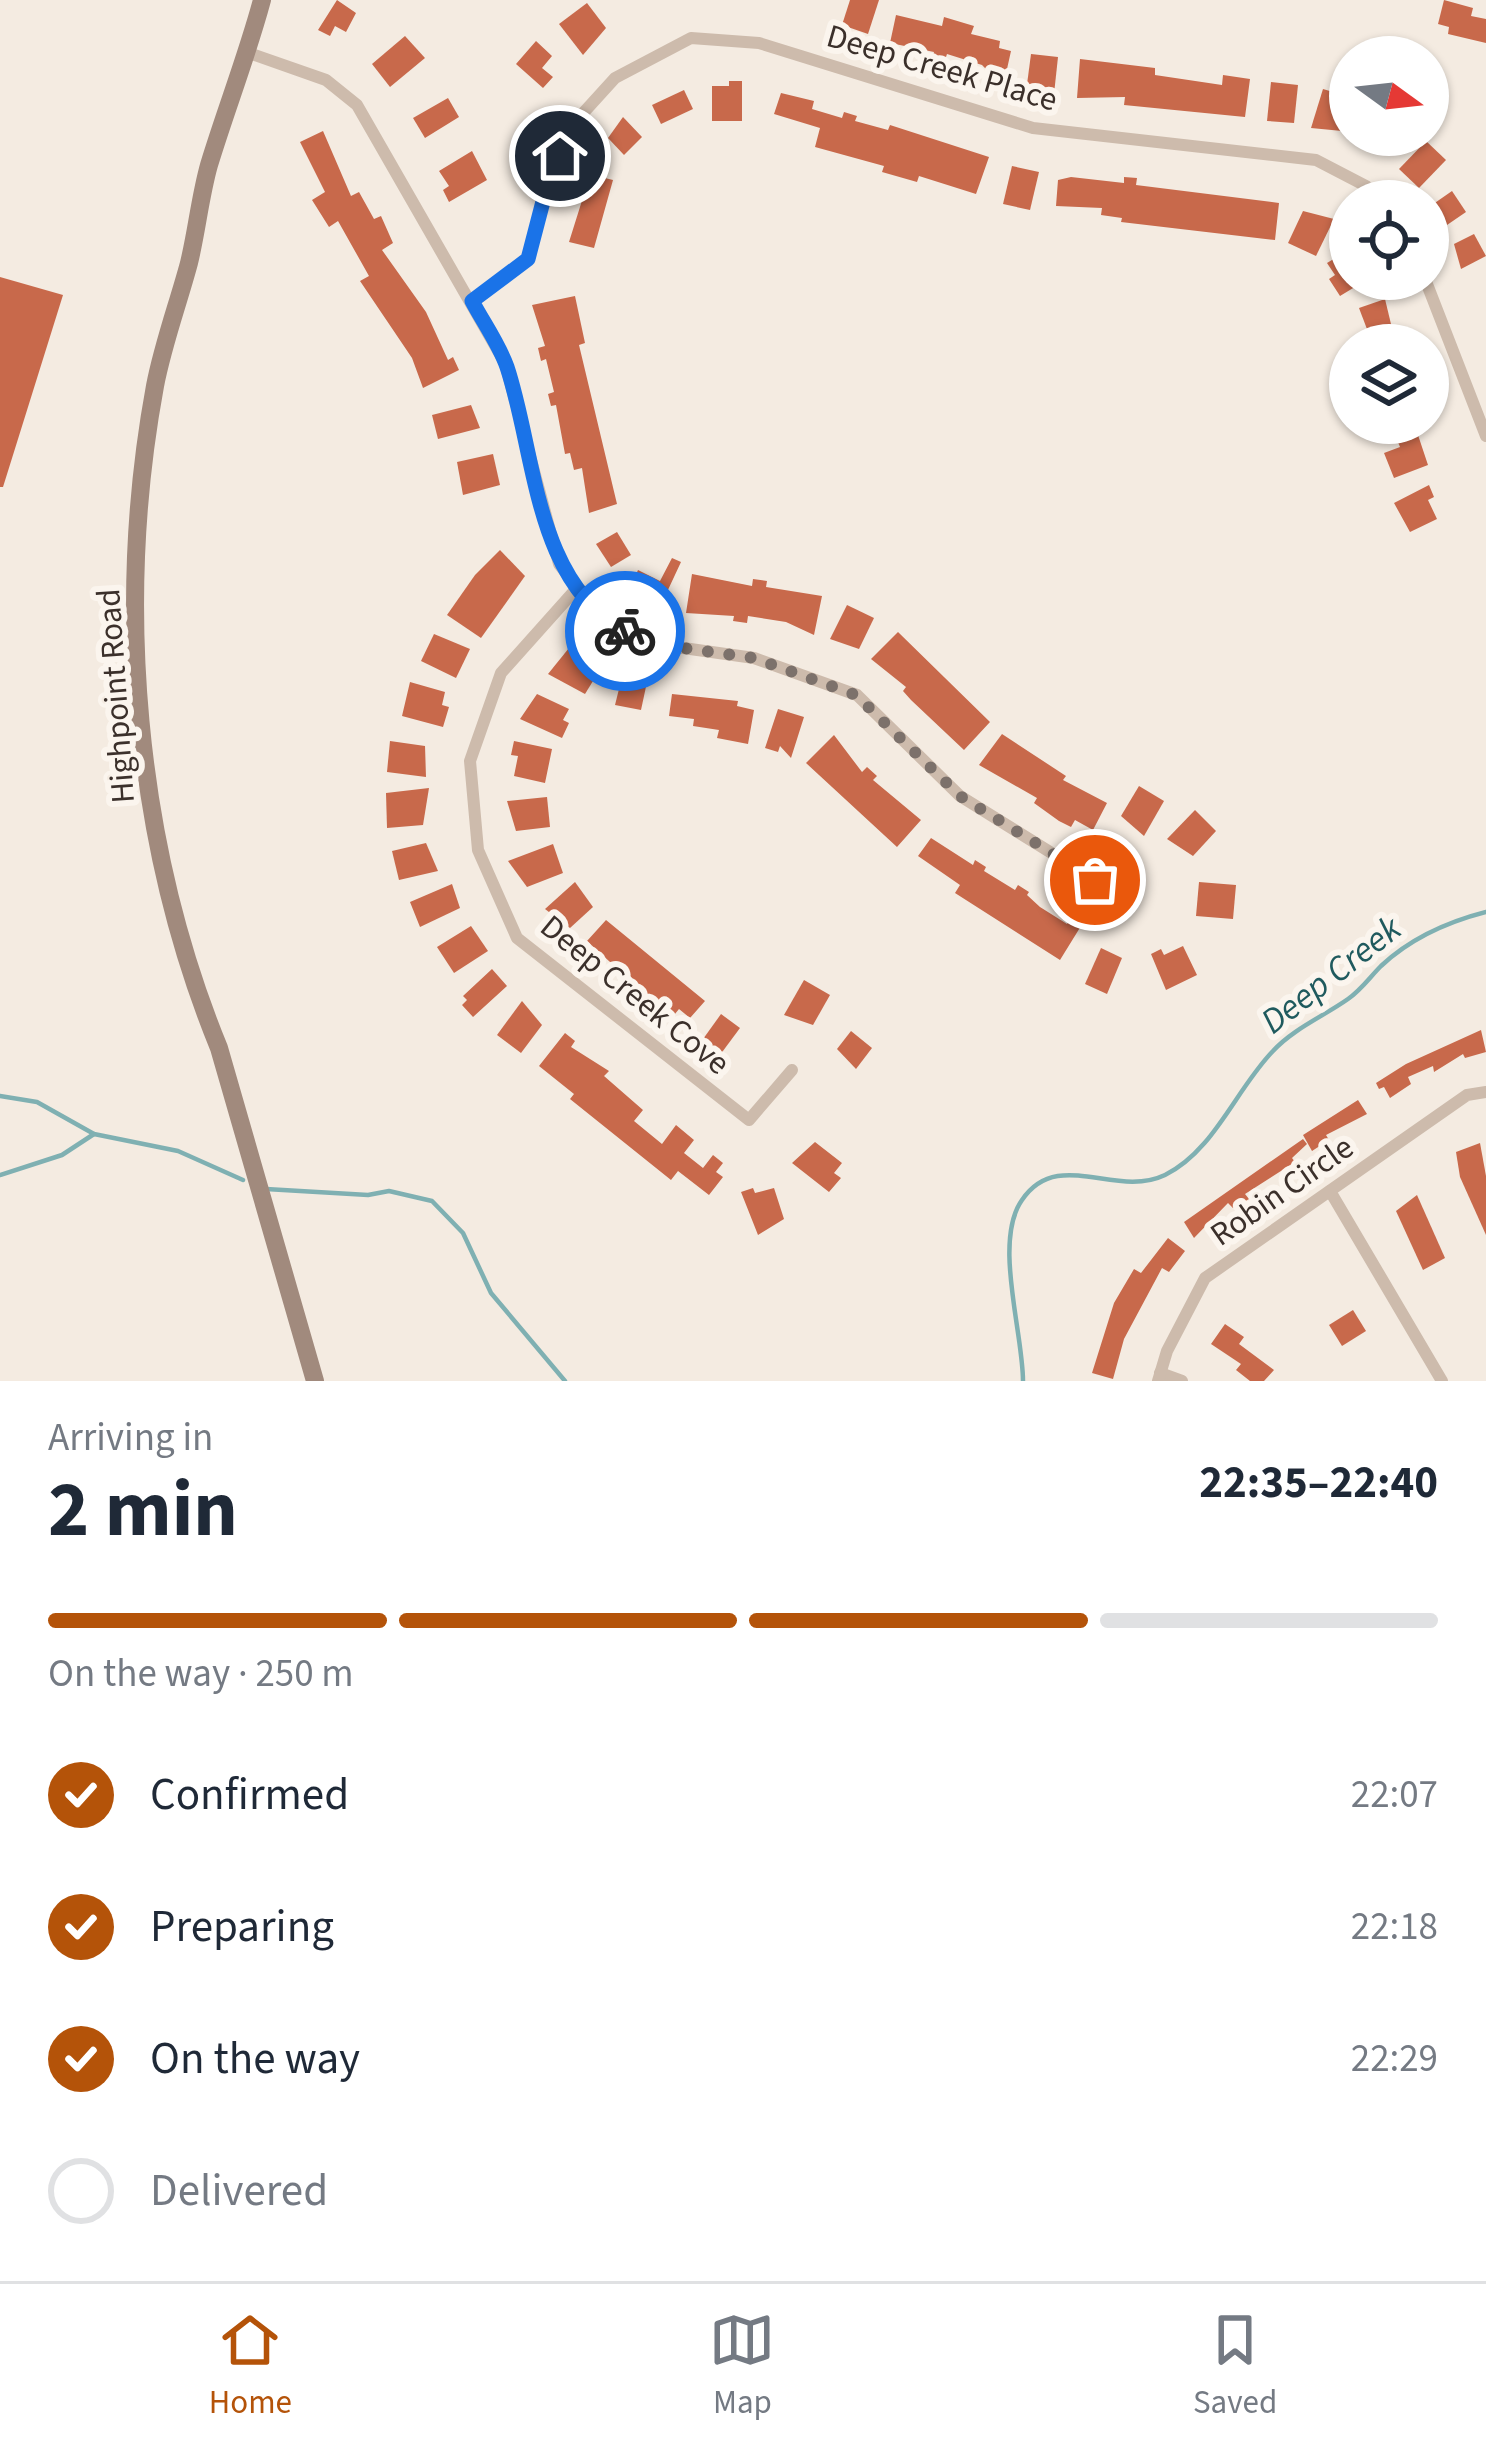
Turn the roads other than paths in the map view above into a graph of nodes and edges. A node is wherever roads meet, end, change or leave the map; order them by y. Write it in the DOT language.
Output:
graph roads {
  1 [pos="262,0"];
  2 [pos="249,53"];
  3 [pos="1354,180"];
  4 [pos="1433,300"];
  5 [pos="472,301"];
  6 [pos="1486,436"];
  7 [pos="578,588"];
  8 [pos="1139,888"];
  9 [pos="792,1070"];
  10 [pos="1486,1092"];
  11 [pos="1330,1191"];
  12 [pos="1159,1377"];
  13 [pos="315,1381"];
  14 [pos="1182,1381"];
  15 [pos="1442,1381"];
  1 -- 2 [label="street, Highpoint Road"];
  2 -- 5 [label="street"];
  2 -- 13 [label="street, Highpoint Road"];
  3 -- 5 [label="street, Deep Creek Place"];
  4 -- 6 [label="street"];
  5 -- 7 [label="street"];
  7 -- 8 [label="street"];
  7 -- 9 [label="street, Deep Creek Cove"];
  10 -- 11 [label="street, Robin Circle"];
  11 -- 12 [label="street, Robin Circle"];
  11 -- 15 [label="street"];
  12 -- 14 [label="street"];
}
